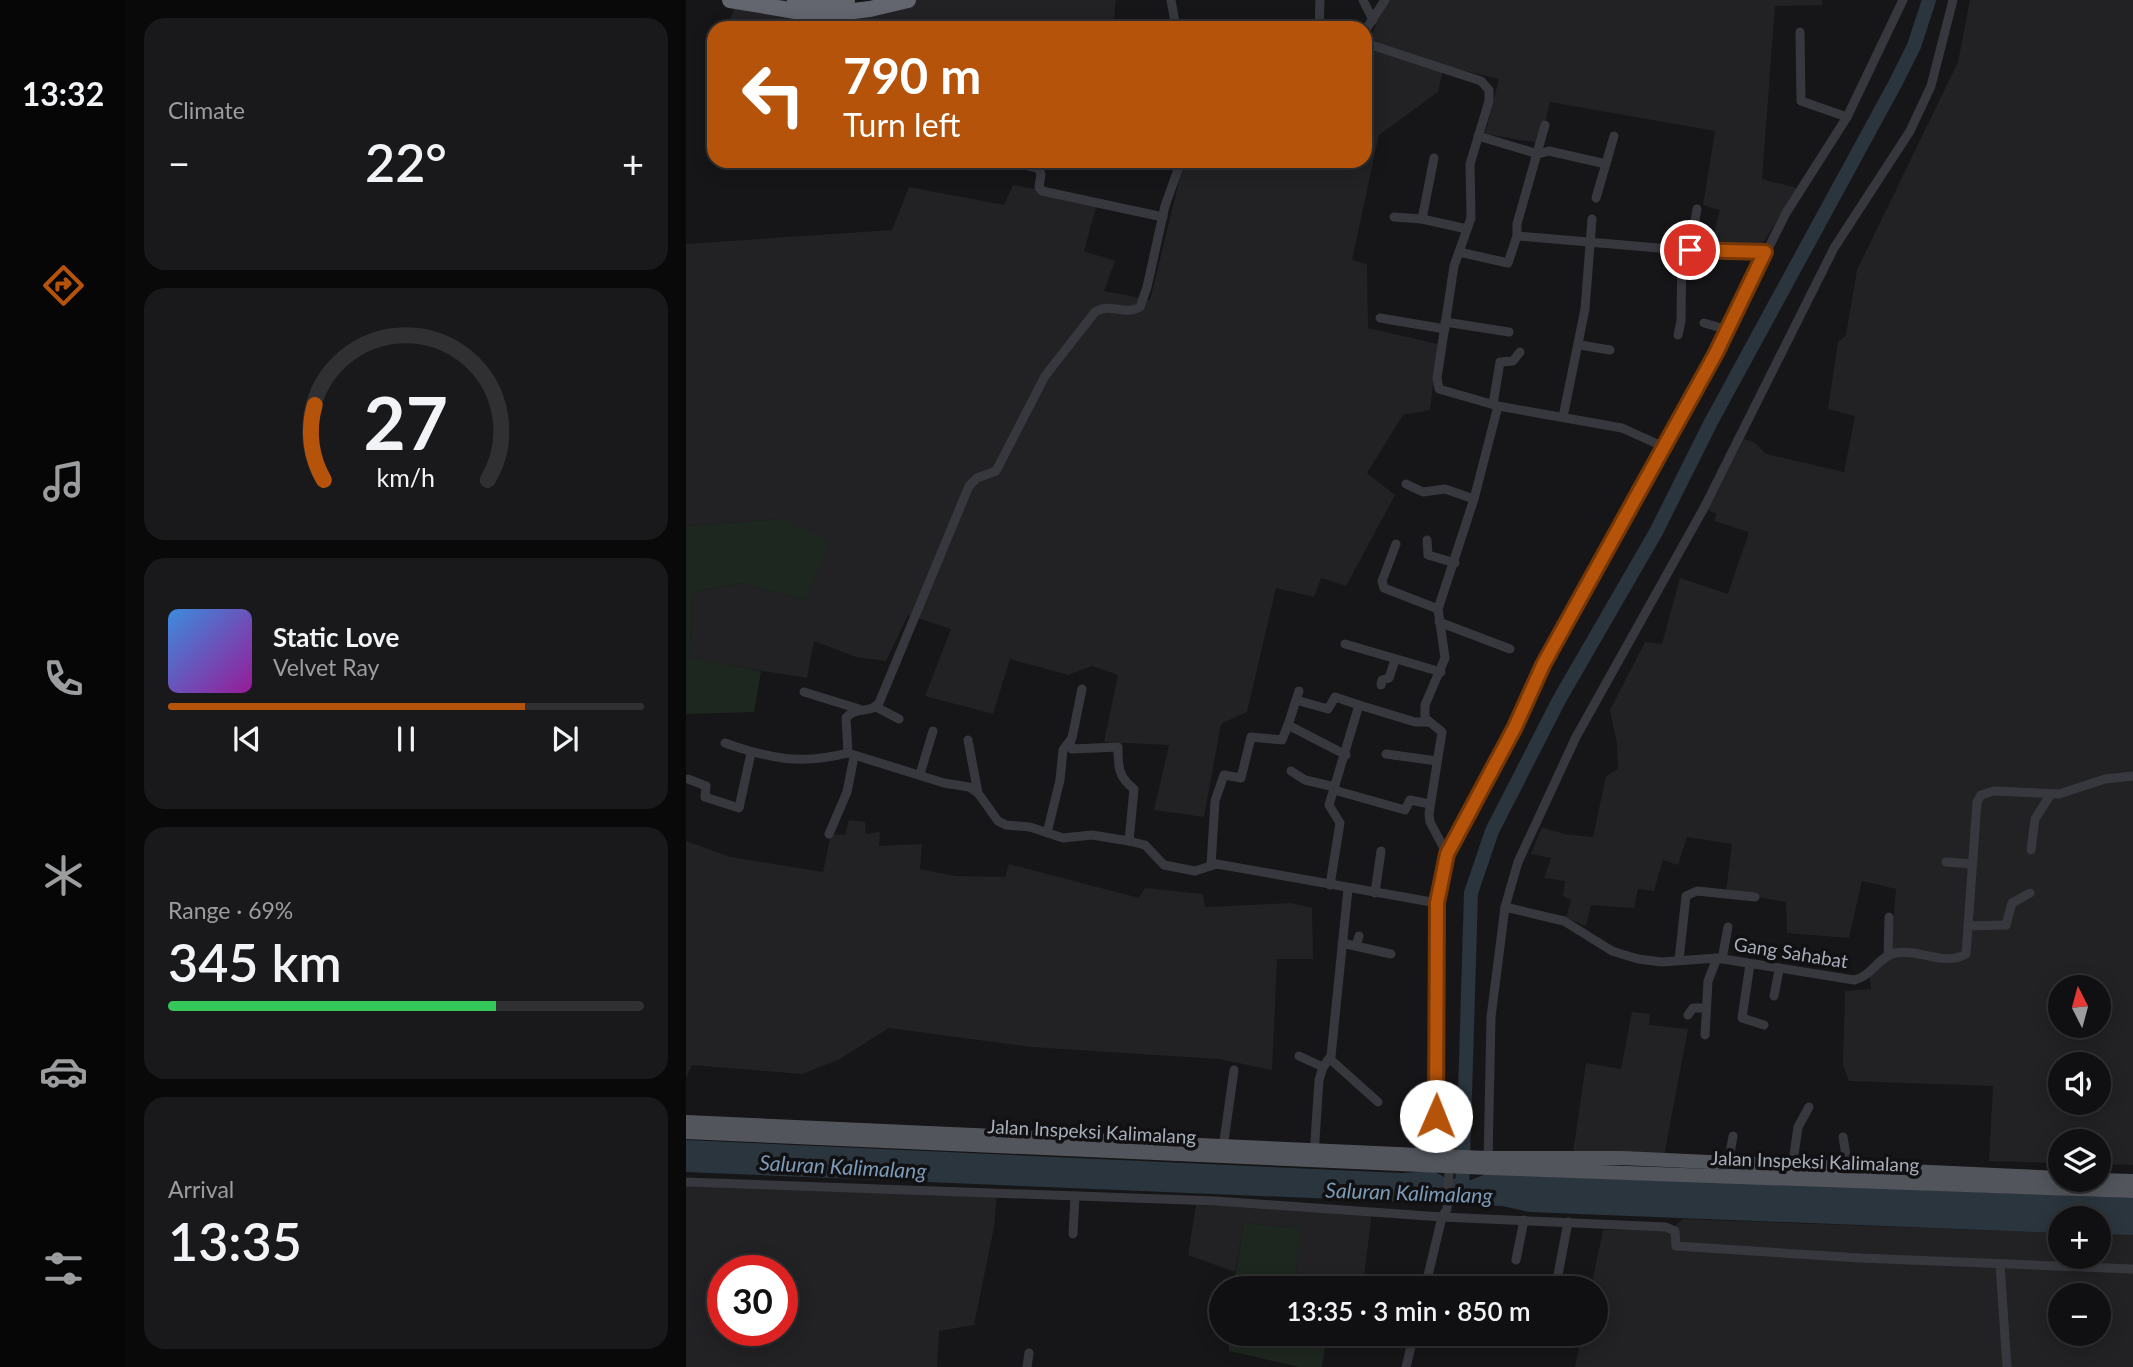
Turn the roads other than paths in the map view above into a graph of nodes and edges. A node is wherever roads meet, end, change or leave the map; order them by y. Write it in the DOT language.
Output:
graph roads {
  1 [pos="730,0"];
  2 [pos="786,0"];
  3 [pos="847,0"];
  4 [pos="908,0"];
  5 [pos="1171,0"];
  6 [pos="1320,0"];
  7 [pos="1363,0"];
  8 [pos="1385,0"];
  9 [pos="1902,0"];
  10 [pos="1953,0"];
  11 [pos="1373,20"];
  12 [pos="1175,21"];
  13 [pos="1318,21"];
  14 [pos="1800,32"];
  15 [pos="1372,45"];
  16 [pos="1847,117"];
  17 [pos="1545,125"];
  18 [pos="1478,136"];
  19 [pos="1614,136"];
  20 [pos="1538,154"];
  21 [pos="1434,158"];
  22 [pos="1606,163"];
  23 [pos="1038,168"];
  24 [pos="1179,168"];
  25 [pos="1596,198"];
  26 [pos="1698,209"];
  27 [pos="1163,217"];
  28 [pos="1394,217"];
  29 [pos="1422,219"];
  30 [pos="1592,219"];
  31 [pos="1467,229"];
  32 [pos="1517,236"];
  33 [pos="1591,243"];
  34 [pos="1686,250"];
  35 [pos="1459,252"];
  36 [pos="1765,252"];
  37 [pos="1380,318"];
  38 [pos="1704,323"];
  39 [pos="1445,325"];
  40 [pos="1728,330"];
  41 [pos="1509,332"];
  42 [pos="1678,335"];
  43 [pos="1580,345"];
  44 [pos="1610,350"];
  45 [pos="1520,352"];
  46 [pos="1495,405"];
  47 [pos="1563,416"];
  48 [pos="1664,447"];
  49 [pos="1406,484"];
  50 [pos="1474,499"];
  51 [pos="1427,540"];
  52 [pos="1395,544"];
  53 [pos="1455,563"];
  54 [pos="1438,609"];
  55 [pos="1439,622"];
  56 [pos="1345,643"];
  57 [pos="1510,649"];
  58 [pos="1395,660"];
  59 [pos="1441,672"];
  60 [pos="1381,685"];
  61 [pos="1082,688"];
  62 [pos="804,692"];
  63 [pos="1359,705"];
  64 [pos="876,707"];
  65 [pos="862,710"];
  66 [pos="899,719"];
  67 [pos="1429,722"];
  68 [pos="1288,725"];
  69 [pos="933,731"];
  70 [pos="968,740"];
  71 [pos="1070,742"];
  72 [pos="725,743"];
  73 [pos="751,753"];
  74 [pos="1386,754"];
  75 [pos="851,755"];
  76 [pos="1346,755"];
  77 [pos="1437,761"];
  78 [pos="1291,771"];
  79 [pos="920,774"];
  80 [pos="2133,776"];
  81 [pos="688,779"];
  82 [pos="1334,789"];
  83 [pos="978,793"];
  84 [pos="2051,794"];
  85 [pos="1430,804"];
  86 [pos="1047,833"];
  87 [pos="829,834"];
  88 [pos="1129,841"];
  89 [pos="2031,850"];
  90 [pos="1381,851"];
  91 [pos="1447,854"];
  92 [pos="1946,862"];
  93 [pos="1972,864"];
  94 [pos="1211,865"];
  95 [pos="1330,886"];
  96 [pos="1348,889"];
  97 [pos="1375,893"];
  98 [pos="2030,893"];
  99 [pos="1755,897"];
  100 [pos="1437,903"];
  101 [pos="1505,907"];
  102 [pos="1889,917"];
  103 [pos="1968,926"];
  104 [pos="1728,928"];
  105 [pos="1359,936"];
  106 [pos="1342,943"];
  107 [pos="1356,946"];
  108 [pos="1391,954"];
  109 [pos="1888,956"];
  110 [pos="1720,958"];
  111 [pos="1679,960"];
  112 [pos="1750,964"];
  113 [pos="1779,970"];
  114 [pos="1774,996"];
  115 [pos="1704,1008"];
  116 [pos="1688,1015"];
  117 [pos="1764,1025"];
  118 [pos="1704,1035"];
  119 [pos="1299,1056"];
  120 [pos="1326,1063"];
  121 [pos="1234,1070"];
  122 [pos="1378,1102"];
  123 [pos="1809,1107"];
  124 [pos="686,1122"];
  125 [pos="686,1132"];
  126 [pos="794,1133"];
  127 [pos="1733,1136"];
  128 [pos="1843,1137"];
  129 [pos="1223,1151"];
  130 [pos="1314,1156"];
  131 [pos="1446,1162"];
  132 [pos="1486,1163"];
  133 [pos="1728,1170"];
  134 [pos="1792,1172"];
  135 [pos="1849,1174"];
  136 [pos="2048,1178"];
  137 [pos="2111,1180"];
  138 [pos="2133,1181"];
  139 [pos="686,1182"];
  140 [pos="2133,1191"];
  141 [pos="1075,1196"];
  142 [pos="1444,1213"];
  143 [pos="1524,1220"];
  144 [pos="1568,1222"];
  145 [pos="1073,1234"];
  146 [pos="1516,1260"];
  147 [pos="2000,1264"];
  148 [pos="2133,1269"];
  149 [pos="1558,1275"];
  150 [pos="1428,1276"];
  151 [pos="1411,1346"];
  152 [pos="1029,1353"];
  153 [pos="1027,1367"];
  154 [pos="1406,1367"];
  155 [pos="2007,1367"];
  1 -- 4 [label="highway"];
  2 -- 3 [label="highway"];
  5 -- 12 [label="street"];
  6 -- 13 [label="street"];
  7 -- 11 [label="street"];
  8 -- 11 [label="street"];
  9 -- 16 [label="street"];
  10 -- 101 [label="street"];
  14 -- 16 [label="street"];
  15 -- 18 [label="street"];
  16 -- 36 [label="street"];
  17 -- 20 [label="street"];
  18 -- 20 [label="street"];
  18 -- 31 [label="street"];
  19 -- 22 [label="street"];
  20 -- 22 [label="street"];
  20 -- 32 [label="street"];
  21 -- 29 [label="street"];
  22 -- 25 [label="street"];
  23 -- 27 [label="street"];
  24 -- 27 [label="street"];
  26 -- 34 [label="street"];
  27 -- 64 [label="street"];
  28 -- 29 [label="street"];
  29 -- 31 [label="street"];
  30 -- 33 [label="street"];
  31 -- 35 [label="street"];
  32 -- 33 [label="street"];
  32 -- 35 [label="street"];
  33 -- 34 [label="street"];
  33 -- 43 [label="street"];
  34 -- 36 [label="street"];
  34 -- 42 [label="street"];
  35 -- 39 [label="street"];
  36 -- 40 [label="street"];
  37 -- 39 [label="street"];
  38 -- 40 [label="street"];
  39 -- 41 [label="street"];
  39 -- 46 [label="street"];
  40 -- 48 [label="street"];
  43 -- 44 [label="street"];
  43 -- 47 [label="street"];
  45 -- 46 [label="street"];
  46 -- 47 [label="street"];
  46 -- 50 [label="street"];
  47 -- 48 [label="street"];
  48 -- 91 [label="street"];
  49 -- 50 [label="street"];
  50 -- 53 [label="street"];
  51 -- 53 [label="street"];
  52 -- 54 [label="street"];
  53 -- 54 [label="street"];
  54 -- 55 [label="street"];
  55 -- 57 [label="street"];
  55 -- 59 [label="street"];
  56 -- 58 [label="street"];
  58 -- 59 [label="street"];
  58 -- 60 [label="street"];
  59 -- 67 [label="street"];
  61 -- 71 [label="street"];
  62 -- 65 [label="street"];
  63 -- 67 [label="street"];
  63 -- 68 [label="street"];
  63 -- 76 [label="street"];
  64 -- 65 [label="street"];
  64 -- 66 [label="street"];
  65 -- 75 [label="street"];
  67 -- 77 [label="street"];
  68 -- 76 [label="street"];
  68 -- 94 [label="street"];
  69 -- 79 [label="street"];
  70 -- 83 [label="street"];
  71 -- 86 [label="street"];
  71 -- 88 [label="street"];
  72 -- 73 [label="street"];
  73 -- 75 [label="street"];
  73 -- 81 [label="street"];
  74 -- 77 [label="street"];
  75 -- 79 [label="street"];
  75 -- 87 [label="street"];
  76 -- 82 [label="street"];
  77 -- 85 [label="street"];
  78 -- 82 [label="street"];
  79 -- 83 [label="street"];
  80 -- 84 [label="street"];
  82 -- 85 [label="street"];
  82 -- 95 [label="street"];
  83 -- 86 [label="street"];
  84 -- 89 [label="street"];
  84 -- 93 [label="street"];
  85 -- 91 [label="street"];
  86 -- 88 [label="street"];
  88 -- 94 [label="street"];
  90 -- 97 [label="street"];
  91 -- 100 [label="street"];
  92 -- 93 [label="street"];
  93 -- 103 [label="street"];
  94 -- 95 [label="street"];
  95 -- 96 [label="street"];
  96 -- 97 [label="street"];
  96 -- 106 [label="street"];
  97 -- 100 [label="street"];
  98 -- 103 [label="street"];
  99 -- 111 [label="street"];
  100 -- 131 [label="street"];
  101 -- 111 [label="street, Gang Sahabat"];
  101 -- 132 [label="street"];
  102 -- 109 [label="street"];
  103 -- 109 [label="street"];
  104 -- 110 [label="street"];
  105 -- 107 [label="street"];
  106 -- 107 [label="street"];
  106 -- 120 [label="street"];
  107 -- 108 [label="street"];
  109 -- 113 [label="street, Gang Sahabat"];
  110 -- 111 [label="street, Gang Sahabat"];
  110 -- 112 [label="street, Gang Sahabat"];
  110 -- 115 [label="street"];
  112 -- 113 [label="street, Gang Sahabat"];
  112 -- 117 [label="street"];
  113 -- 114 [label="street"];
  115 -- 116 [label="street"];
  115 -- 118 [label="street"];
  119 -- 120 [label="street"];
  120 -- 122 [label="street"];
  120 -- 130 [label="street"];
  121 -- 129 [label="street"];
  123 -- 134 [label="street"];
  124 -- 126 [label="main road, Jalan Inspeksi Kalimalang"];
  125 -- 126 [label="main road, Jalan Inspeksi Kalimalang"];
  126 -- 129 [label="main road, Jalan Inspeksi Kalimalang"];
  127 -- 133 [label="street"];
  128 -- 135 [label="street"];
  129 -- 130 [label="main road, Jalan Inspeksi Kalimalang"];
  130 -- 131 [label="main road, Jalan Inspeksi Kalimalang"];
  131 -- 132 [label="main road, Jalan Inspeksi Kalimalang"];
  131 -- 142 [label="street"];
  132 -- 133 [label="main road, Jalan Inspeksi Kalimalang"];
  133 -- 134 [label="main road, Jalan Inspeksi Kalimalang"];
  134 -- 135 [label="main road, Jalan Inspeksi Kalimalang"];
  135 -- 136 [label="main road, Jalan Inspeksi Kalimalang"];
  135 -- 140 [label="main road, Jalan Inspeksi Kalimalang"];
  137 -- 138 [label="main road"];
  139 -- 141 [label="street"];
  141 -- 142 [label="street"];
  141 -- 145 [label="street"];
  142 -- 143 [label="street"];
  142 -- 150 [label="street"];
  143 -- 144 [label="street"];
  143 -- 146 [label="street"];
  144 -- 147 [label="street"];
  144 -- 149 [label="street"];
  147 -- 148 [label="street"];
  147 -- 155 [label="street"];
  151 -- 154 [label="street"];
  152 -- 153 [label="street"];
}
